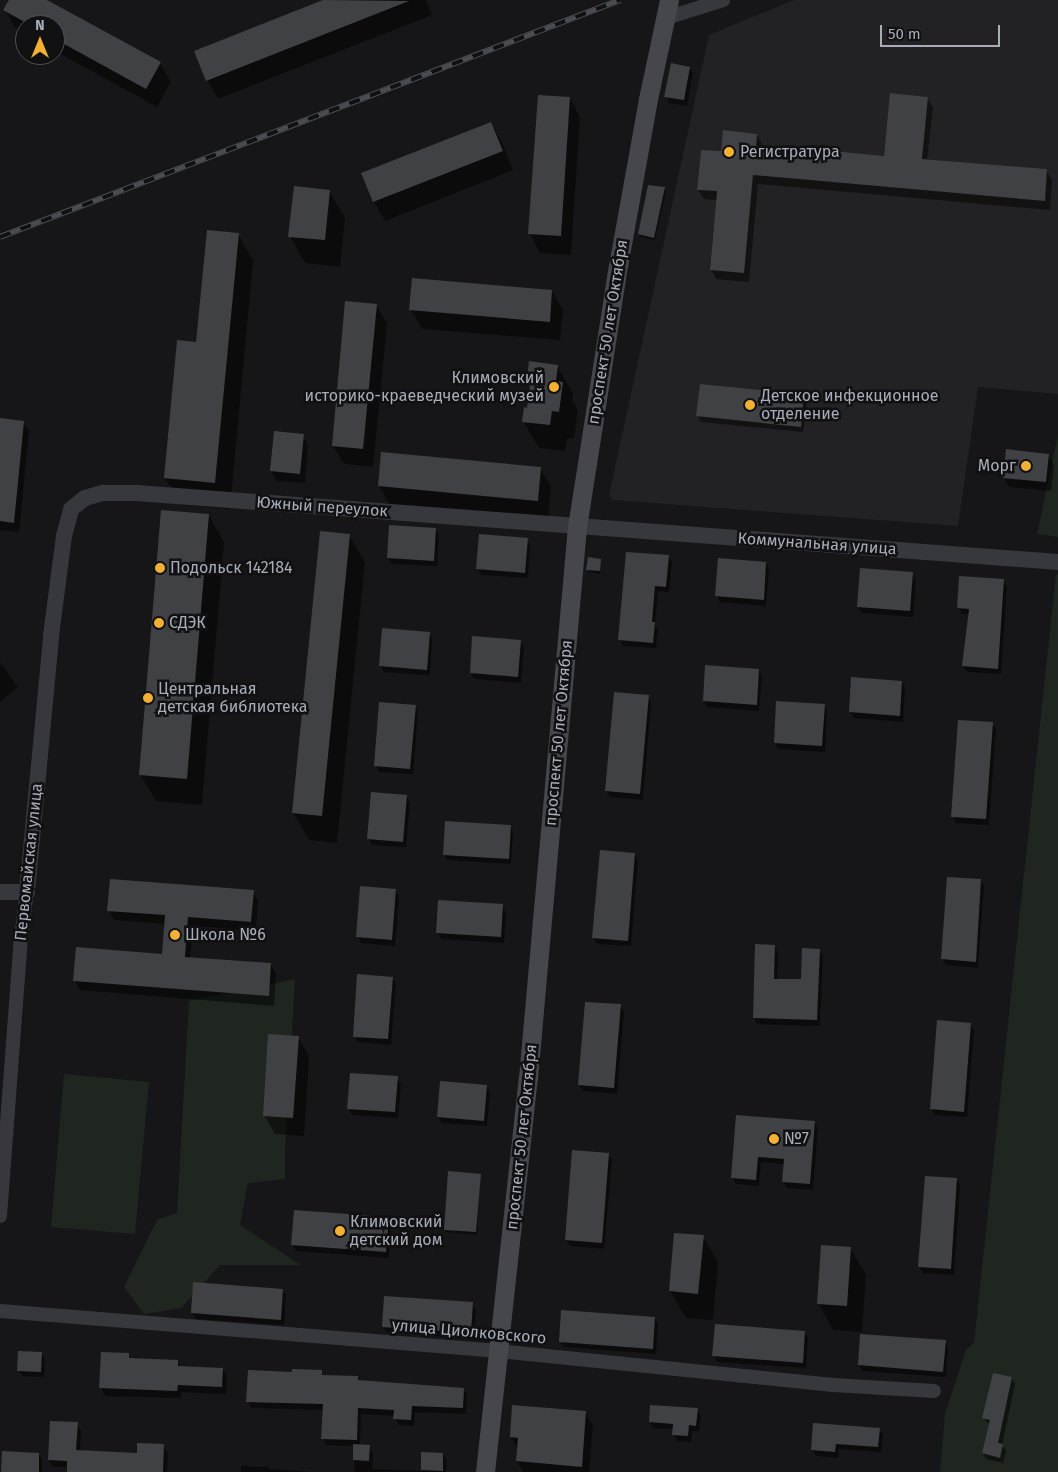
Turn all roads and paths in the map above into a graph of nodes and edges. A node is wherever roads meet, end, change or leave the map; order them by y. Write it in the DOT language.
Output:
graph roads {
  1 [pos="723,0"];
  2 [pos="667,9"];
  3 [pos="71,509"];
  4 [pos="577,527"];
  5 [pos="1058,562"];
  6 [pos="0,892"];
  7 [pos="27,892"];
  8 [pos="0,1216"];
  9 [pos="0,1311"];
  10 [pos="499,1352"];
  11 [pos="934,1391"];
  12 [pos="485,1472"];
  1 -- 2 [label="street"];
  2 -- 4 [label="main road, проспект 50 лет Октября"];
  3 -- 4 [label="street, Южный переулок"];
  3 -- 7 [label="street, Первомайская улица"];
  4 -- 5 [label="street, Коммунальная улица"];
  4 -- 10 [label="main road, проспект 50 лет Октября"];
  6 -- 7 [label="street"];
  7 -- 8 [label="street, Первомайская улица"];
  9 -- 10 [label="street, улица Циолковского"];
  10 -- 11 [label="street, улица Циолковского"];
  10 -- 12 [label="main road, проспект 50 лет Октября"];
}
